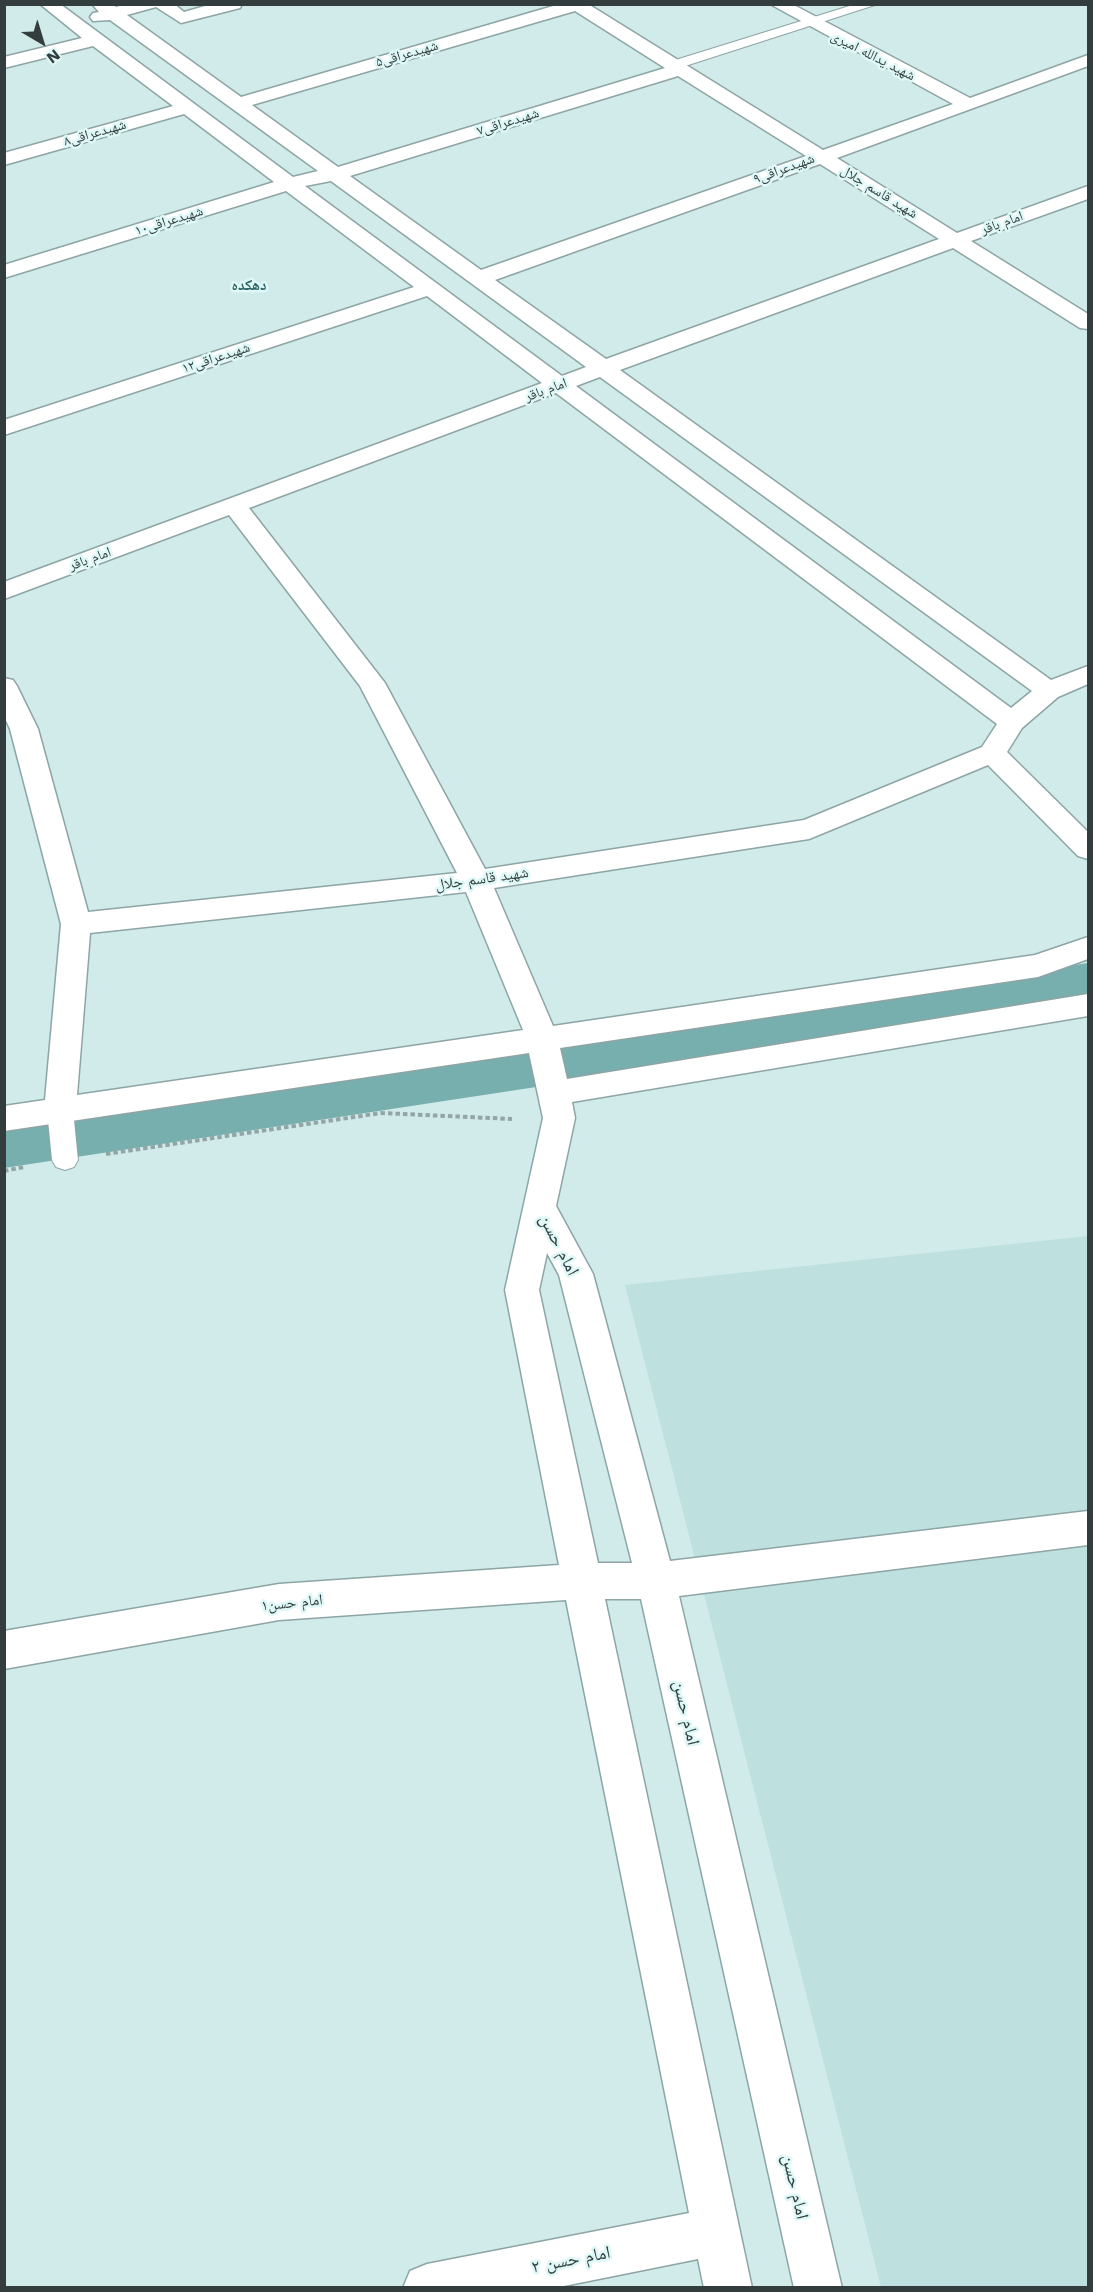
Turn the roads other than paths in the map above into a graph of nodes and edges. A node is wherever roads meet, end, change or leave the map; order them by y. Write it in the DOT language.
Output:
graph roads {
  1 [pos="48,4"];
  2 [pos="149,4"];
  3 [pos="162,4"];
  4 [pos="234,4"];
  5 [pos="577,4"];
  6 [pos="778,4"];
  7 [pos="872,4"];
  8 [pos="106,9"];
  9 [pos="74,24"];
  10 [pos="812,24"];
  11 [pos="95,40"];
  12 [pos="1089,60"];
  13 [pos="4,63"];
  14 [pos="677,67"];
  15 [pos="237,104"];
  16 [pos="969,105"];
  17 [pos="186,108"];
  18 [pos="820,156"];
  19 [pos="4,159"];
  20 [pos="335,174"];
  21 [pos="287,184"];
  22 [pos="1089,192"];
  23 [pos="955,240"];
  24 [pos="4,272"];
  25 [pos="478,278"];
  26 [pos="429,289"];
  27 [pos="1089,323"];
  28 [pos="603,368"];
  29 [pos="558,385"];
  30 [pos="4,428"];
  31 [pos="234,505"];
  32 [pos="4,591"];
  33 [pos="1089,674"];
  34 [pos="4,686"];
  35 [pos="1049,691"];
  36 [pos="1012,722"];
  37 [pos="992,753"];
  38 [pos="1089,849"];
  39 [pos="476,881"];
  40 [pos="76,924"];
  41 [pos="1089,948"];
  42 [pos="1047,989"];
  43 [pos="1089,1005"];
  44 [pos="543,1043"];
  45 [pos="555,1098"];
  46 [pos="60,1115"];
  47 [pos="4,1119"];
  48 [pos="64,1155"];
  49 [pos="539,1207"];
  50 [pos="1089,1528"];
  51 [pos="582,1581"];
  52 [pos="656,1581"];
  53 [pos="4,1650"];
  54 [pos="716,2232"];
  55 [pos="427,2288"];
  56 [pos="728,2288"];
  57 [pos="818,2288"];
  1 -- 9 [label="street"];
  2 -- 8 [label="street"];
  3 -- 4 [label="street"];
  5 -- 14 [label="street, شهید قاسم جلال"];
  5 -- 15 [label="street, شهیدعراقی۵"];
  6 -- 10 [label="street, شهید یدالله امیری"];
  7 -- 10 [label="lane, شهیدعراقی۷"];
  8 -- 9 [label="street"];
  8 -- 15 [label="street"];
  9 -- 11 [label="street"];
  10 -- 14 [label="lane, شهیدعراقی۷"];
  10 -- 16 [label="street, شهید یدالله امیری"];
  11 -- 13 [label="street"];
  11 -- 17 [label="street"];
  12 -- 16 [label="street, شهیدعراقی۹"];
  14 -- 18 [label="street, شهید قاسم جلال"];
  14 -- 20 [label="street, شهیدعراقی۷"];
  15 -- 20 [label="street"];
  16 -- 18 [label="street, شهیدعراقی۹"];
  17 -- 19 [label="street, شهیدعراقی۸"];
  17 -- 21 [label="street"];
  18 -- 23 [label="street, شهید قاسم جلال"];
  18 -- 25 [label="street, شهیدعراقی۹"];
  20 -- 21 [label="street, شهیدعراقی۱۰"];
  20 -- 25 [label="street"];
  21 -- 24 [label="street, شهیدعراقی۱۰"];
  21 -- 26 [label="street"];
  22 -- 23 [label="street, امام باقر"];
  23 -- 27 [label="street, شهید قاسم جلال"];
  23 -- 28 [label="street, امام باقر"];
  25 -- 28 [label="street"];
  26 -- 29 [label="street"];
  26 -- 30 [label="street, شهیدعراقی۱۲"];
  28 -- 29 [label="street, امام باقر"];
  28 -- 35 [label="street"];
  29 -- 31 [label="street, امام باقر"];
  29 -- 36 [label="street"];
  31 -- 32 [label="street, امام باقر"];
  31 -- 39 [label="street"];
  33 -- 35 [label="street"];
  34 -- 40 [label="street"];
  35 -- 36 [label="street"];
  36 -- 37 [label="street"];
  37 -- 38 [label="street"];
  37 -- 39 [label="street, شهید قاسم جلال"];
  39 -- 40 [label="street, شهید قاسم جلال"];
  39 -- 44 [label="street"];
  40 -- 46 [label="street"];
  41 -- 42 [label="street"];
  42 -- 43 [label="street"];
  42 -- 44 [label="street"];
  42 -- 45 [label="street"];
  44 -- 45 [label="street"];
  44 -- 46 [label="street"];
  45 -- 49 [label="street"];
  46 -- 47 [label="street"];
  46 -- 48 [label="lane"];
  49 -- 51 [label="street, امام حسن"];
  49 -- 52 [label="street, امام حسن"];
  50 -- 52 [label="street, امام حسن۱"];
  51 -- 52 [label="street, امام حسن۱"];
  51 -- 53 [label="street, امام حسن۱"];
  51 -- 54 [label="street, امام حسن"];
  52 -- 57 [label="street, امام حسن"];
  54 -- 55 [label="street, امام حسن ۲"];
  54 -- 56 [label="street, امام حسن"];
}
